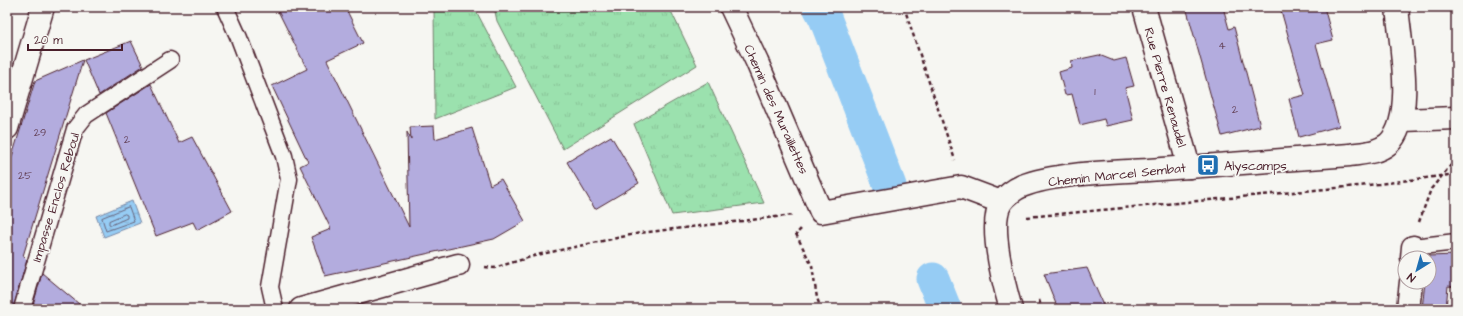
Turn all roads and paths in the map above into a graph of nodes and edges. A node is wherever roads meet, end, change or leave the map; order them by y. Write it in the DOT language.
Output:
graph roads {
  1 [pos="43,7"];
  2 [pos="225,7"];
  3 [pos="731,7"];
  4 [pos="904,7"];
  5 [pos="1144,7"];
  6 [pos="1397,7"];
  7 [pos="170,60"];
  8 [pos="1456,118"];
  9 [pos="1403,120"];
  10 [pos="7,128"];
  11 [pos="1456,159"];
  12 [pos="1189,167"];
  13 [pos="1456,174"];
  14 [pos="1443,176"];
  15 [pos="961,187"];
  16 [pos="1001,202"];
  17 [pos="821,212"];
  18 [pos="1023,217"];
  19 [pos="1456,242"];
  20 [pos="1413,250"];
  21 [pos="1425,250"];
  22 [pos="458,266"];
  23 [pos="1410,290"];
  24 [pos="22,309"];
  25 [pos="275,309"];
  26 [pos="301,309"];
  27 [pos="822,309"];
  28 [pos="1011,309"];
  29 [pos="1408,309"];
  1 -- 10 [label="street"];
  2 -- 25 [label="lane"];
  3 -- 17 [label="street, Chemin des Muraillettes"];
  4 -- 15 [label="path"];
  5 -- 12 [label="street, Rue Pierre Renaudel"];
  6 -- 9 [label="street"];
  7 -- 24 [label="lane, Impasse Enclos Reboul"];
  8 -- 9 [label="street"];
  9 -- 12 [label="street, Chemin Marcel Sembat"];
  11 -- 14 [label="path"];
  12 -- 16 [label="street, Chemin Marcel Sembat"];
  13 -- 14 [label="path"];
  14 -- 18 [label="path"];
  14 -- 20 [label="path"];
  15 -- 16 [label="street"];
  15 -- 17 [label="street"];
  16 -- 28 [label="street"];
  17 -- 22 [label="path"];
  17 -- 27 [label="path"];
  19 -- 21 [label="lane"];
  22 -- 26 [label="street"];
  23 -- 29 [label="street"];
}
